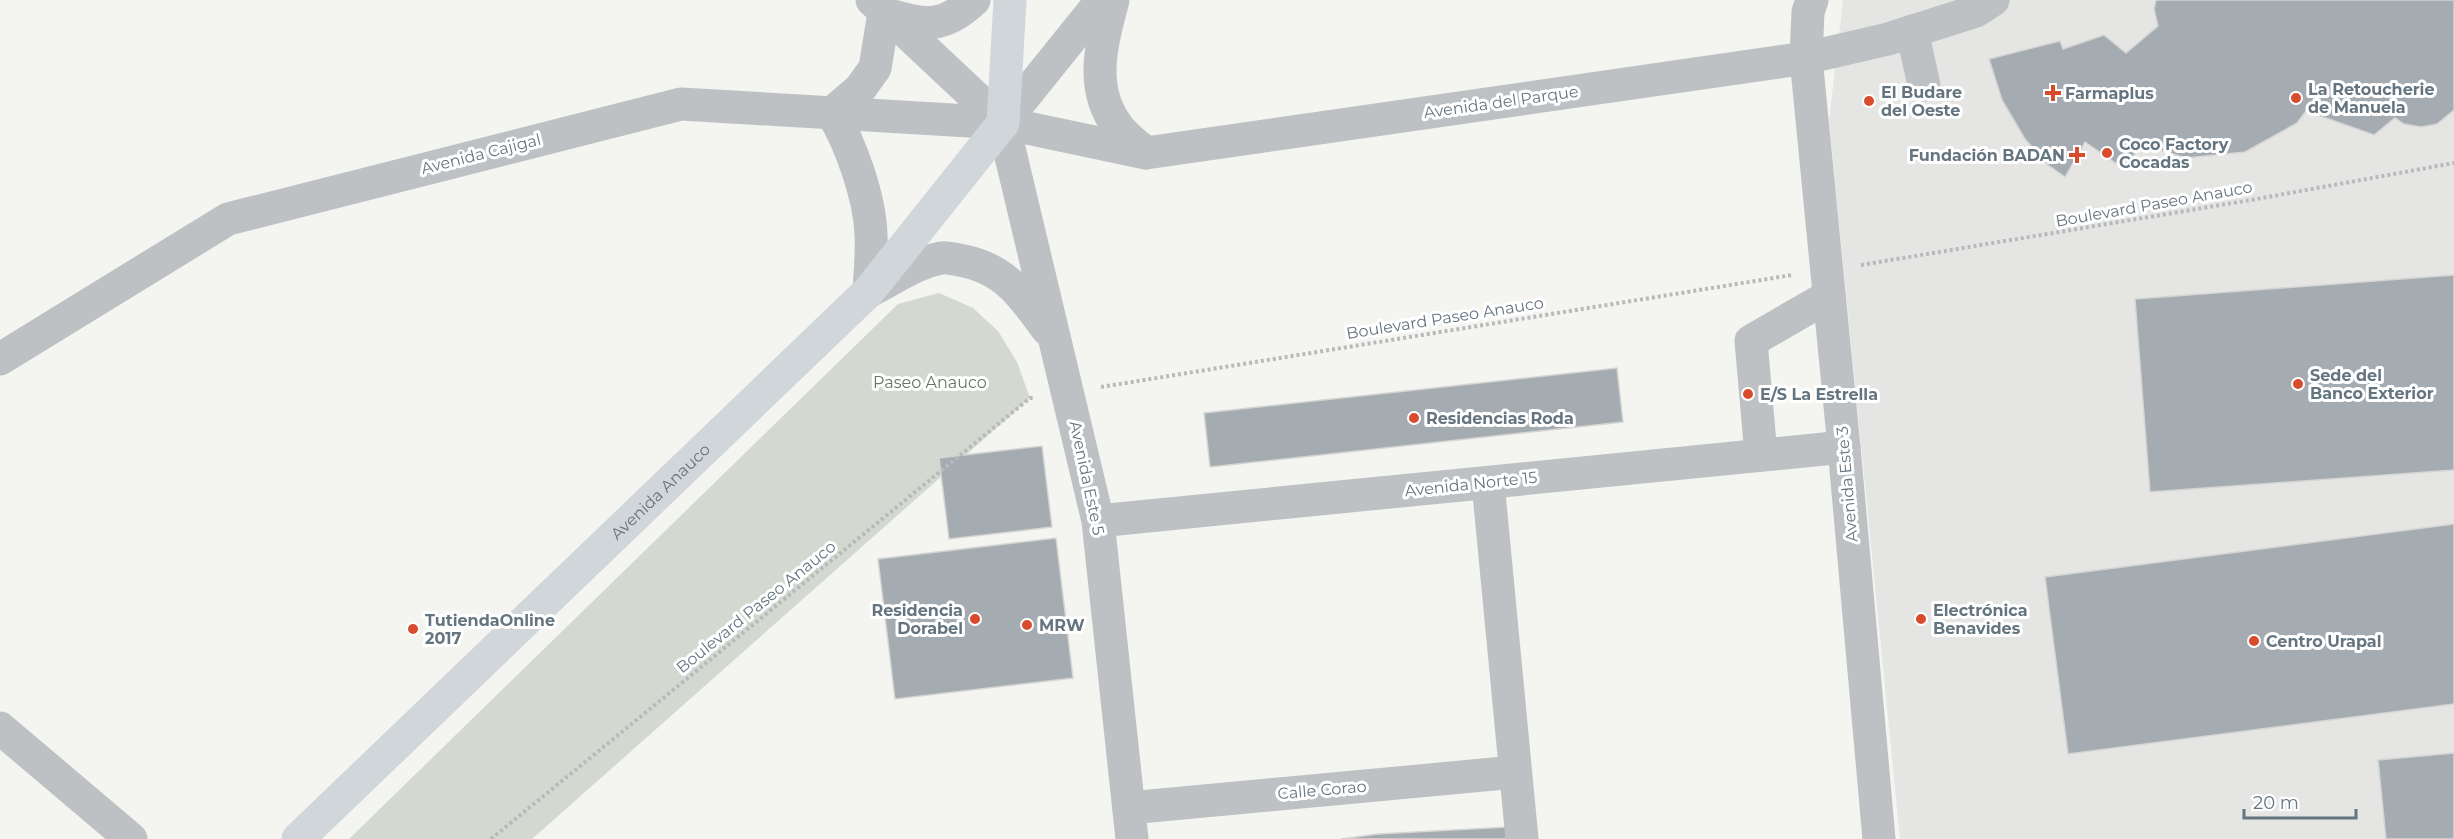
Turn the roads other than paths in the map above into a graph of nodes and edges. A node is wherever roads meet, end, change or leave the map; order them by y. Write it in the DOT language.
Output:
graph roads {
  1 [pos="974,0"];
  2 [pos="1010,0"];
  3 [pos="1102,0"];
  4 [pos="1113,0"];
  5 [pos="1812,0"];
  6 [pos="1993,0"];
  7 [pos="878,7"];
  8 [pos="1912,31"];
  9 [pos="1806,58"];
  10 [pos="1924,85"];
  11 [pos="831,113"];
  12 [pos="1003,123"];
  13 [pos="1146,153"];
  14 [pos="869,291"];
  15 [pos="1829,296"];
  16 [pos="1055,340"];
  17 [pos="0,359"];
  18 [pos="1844,447"];
  19 [pos="1761,456"];
  20 [pos="1488,483"];
  21 [pos="1098,521"];
  22 [pos="0,728"];
  23 [pos="1515,772"];
  24 [pos="1130,824"];
  25 [pos="131,839"];
  26 [pos="298,839"];
  27 [pos="1522,839"];
  28 [pos="1879,839"];
  1 -- 7 [label="street"];
  2 -- 12 [label="main road"];
  3 -- 12 [label="street"];
  4 -- 13 [label="street"];
  5 -- 9 [label="street, Avenida Este 3"];
  6 -- 8 [label="street, Avenida del Parque"];
  7 -- 11 [label="street"];
  7 -- 12 [label="street"];
  8 -- 9 [label="street, Avenida del Parque"];
  8 -- 10 [label="street"];
  9 -- 13 [label="street, Avenida del Parque"];
  9 -- 15 [label="street, Avenida Este 3"];
  11 -- 12 [label="street, Avenida Cajigal"];
  11 -- 14 [label="street"];
  11 -- 17 [label="street, Avenida Cajigal"];
  12 -- 13 [label="street, Avenida del Parque"];
  12 -- 14 [label="main road, Avenida Anauco"];
  12 -- 16 [label="street, Avenida Este 5"];
  14 -- 16 [label="street"];
  14 -- 26 [label="main road, Avenida Anauco"];
  15 -- 18 [label="street, Avenida Este 3"];
  15 -- 19 [label="street"];
  16 -- 21 [label="street, Avenida Este 5"];
  18 -- 19 [label="street, Avenida Norte 15"];
  18 -- 28 [label="street, Avenida Este 3"];
  19 -- 20 [label="street, Avenida Norte 15"];
  20 -- 21 [label="street, Avenida Norte 15"];
  20 -- 23 [label="street"];
  21 -- 24 [label="street, Avenida Este 5"];
  22 -- 25 [label="street"];
  23 -- 24 [label="street, Calle Corao"];
  23 -- 27 [label="street"];
}
